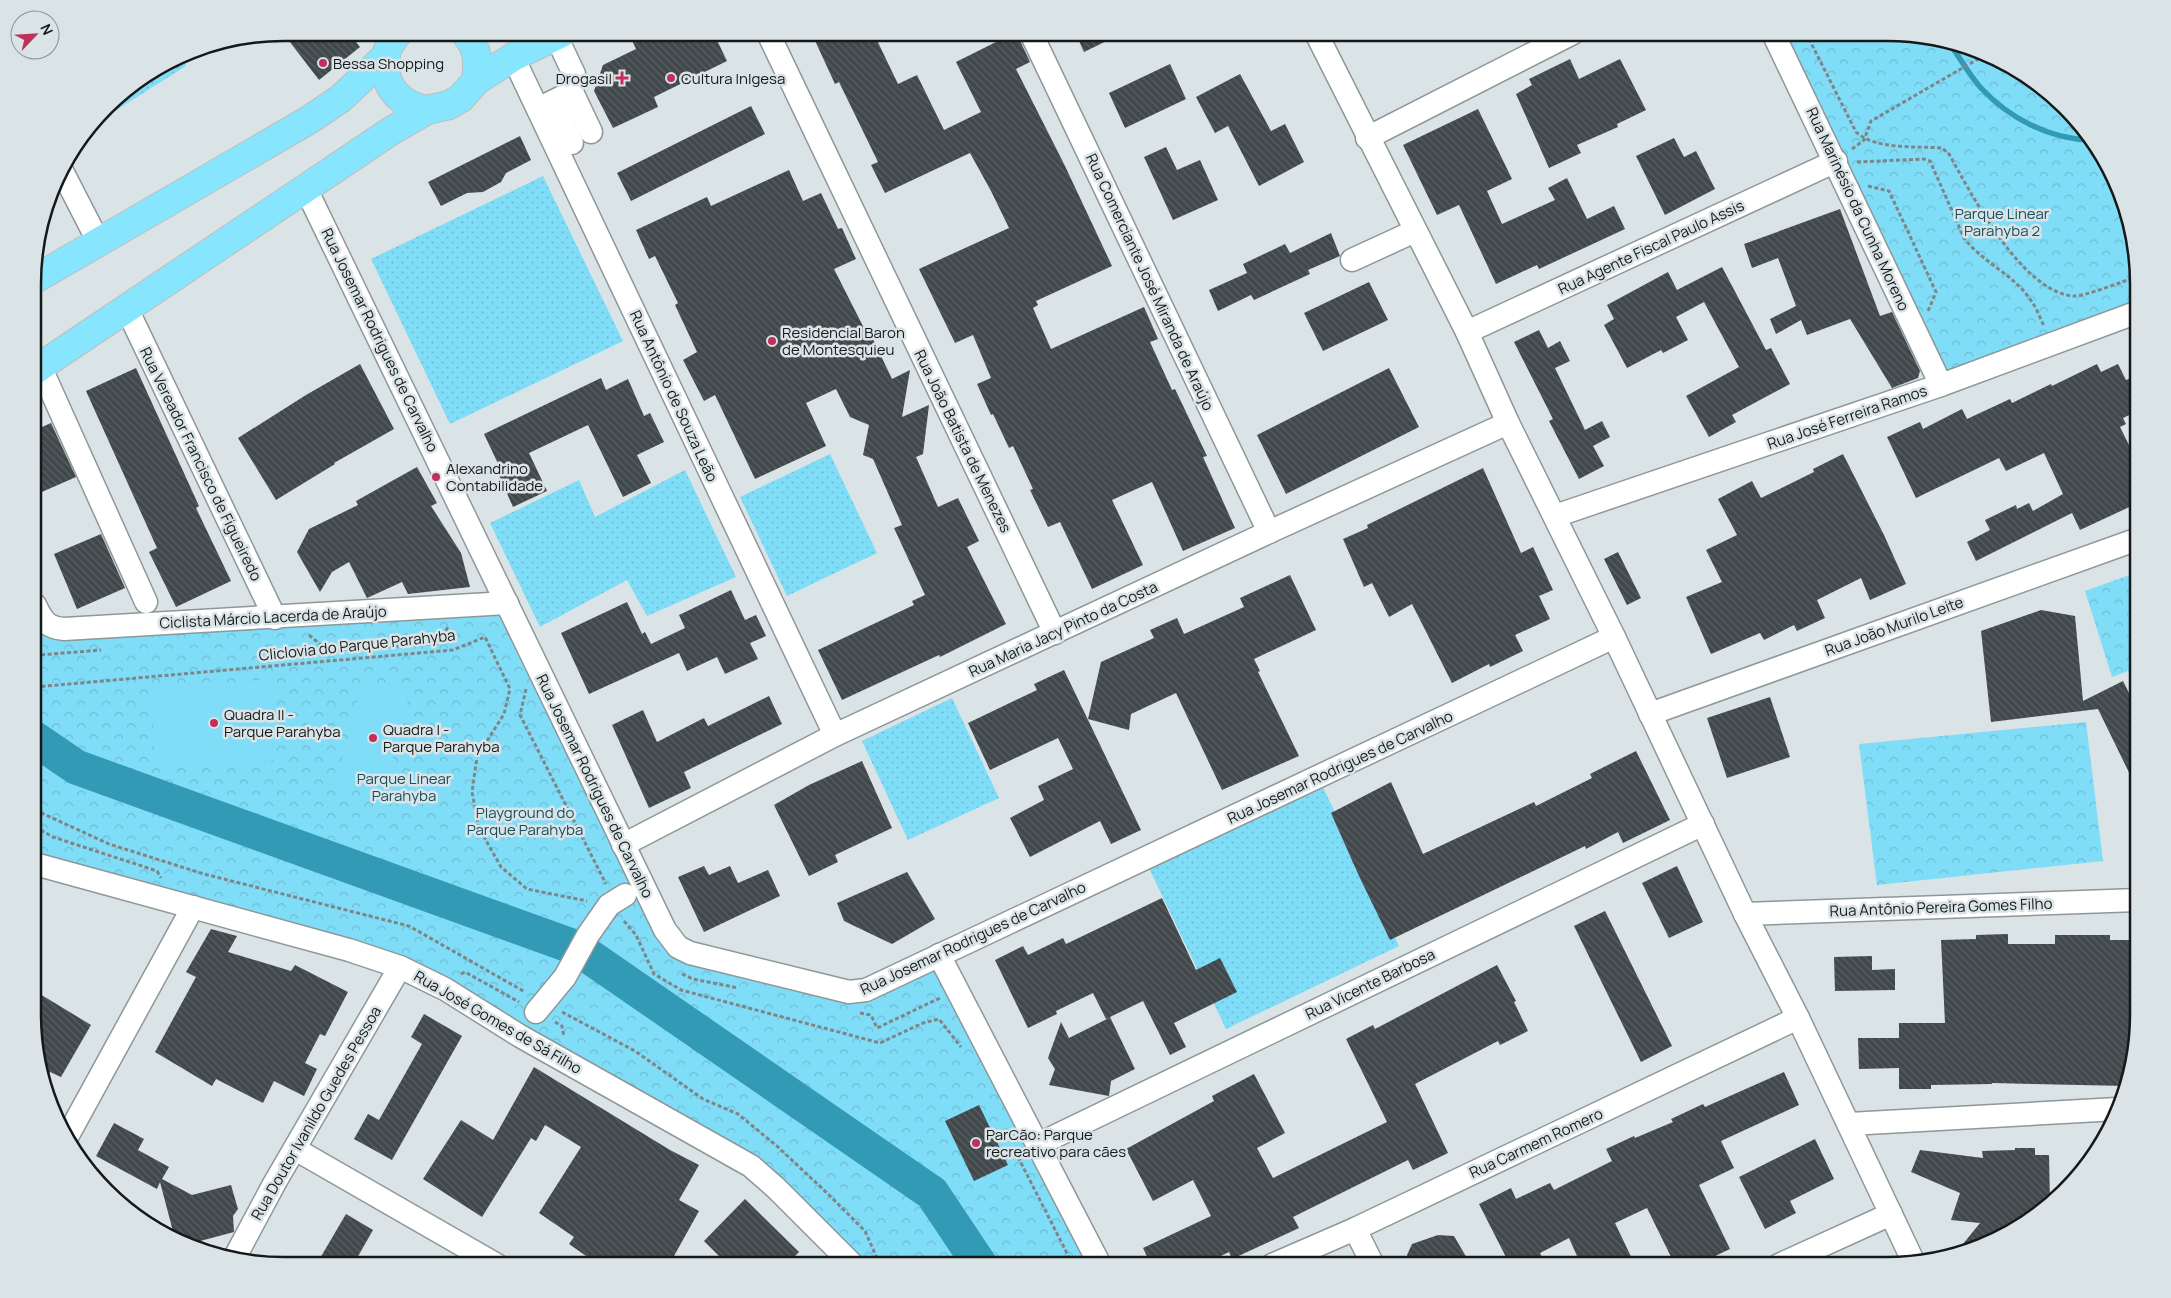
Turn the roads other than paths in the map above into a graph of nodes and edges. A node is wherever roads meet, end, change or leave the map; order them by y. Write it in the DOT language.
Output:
graph roads {
  1 [pos="389,41"];
  2 [pos="471,41"];
  3 [pos="545,41"];
  4 [pos="562,41"];
  5 [pos="772,41"];
  6 [pos="1035,41"];
  7 [pos="1320,41"];
  8 [pos="1556,41"];
  9 [pos="1778,41"];
  10 [pos="513,57"];
  11 [pos="476,81"];
  12 [pos="572,92"];
  13 [pos="545,106"];
  14 [pos="428,110"];
  15 [pos="1367,138"];
  16 [pos="1846,158"];
  17 [pos="66,178"];
  18 [pos="306,189"];
  19 [pos="1415,231"];
  20 [pos="99,243"];
  21 [pos="1352,260"];
  22 [pos="42,275"];
  23 [pos="127,310"];
  24 [pos="2130,315"];
  25 [pos="1467,332"];
  26 [pos="41,366"];
  27 [pos="41,374"];
  28 [pos="1941,385"];
  29 [pos="1508,423"];
  30 [pos="1555,516"];
  31 [pos="1269,532"];
  32 [pos="2130,542"];
  33 [pos="146,602"];
  34 [pos="507,603"];
  35 [pos="41,615"];
  36 [pos="275,618"];
  37 [pos="1055,633"];
  38 [pos="1614,637"];
  39 [pos="1650,714"];
  40 [pos="835,735"];
  41 [pos="1703,824"];
  42 [pos="623,845"];
  43 [pos="41,866"];
  44 [pos="617,900"];
  45 [pos="2130,900"];
  46 [pos="193,907"];
  47 [pos="1745,914"];
  48 [pos="939,955"];
  49 [pos="400,967"];
  50 [pos="536,1012"];
  51 [pos="1798,1018"];
  52 [pos="2110,1109"];
  53 [pos="1849,1124"];
  54 [pos="71,1130"];
  55 [pos="1037,1144"];
  56 [pos="295,1149"];
  57 [pos="1891,1214"];
  58 [pos="1355,1229"];
  59 [pos="238,1252"];
  60 [pos="1910,1256"];
  61 [pos="483,1257"];
  62 [pos="845,1257"];
  63 [pos="1096,1257"];
  64 [pos="1290,1257"];
  65 [pos="1369,1257"];
  66 [pos="1797,1257"];
  1 -- 14 [label="main road"];
  1 -- 20 [label="main road"];
  2 -- 11 [label="main road"];
  3 -- 10 [label="main road"];
  4 -- 12 [label="street"];
  5 -- 37 [label="street, Rua João Batista de Menezes"];
  6 -- 31 [label="street, Rua Comerciante José Miranda de Araújo"];
  7 -- 15 [label="street"];
  8 -- 15 [label="street"];
  9 -- 16 [label="street, Rua Marinésio da Cunha Moreno"];
  10 -- 11 [label="main road"];
  10 -- 13 [label="street, Rua Antônio de Souza Leão"];
  11 -- 14 [label="main road"];
  12 -- 13 [label="street"];
  12 -- 13 [label="street"];
  13 -- 40 [label="street, Rua Antônio de Souza Leão"];
  14 -- 18 [label="main road"];
  15 -- 19 [label="street"];
  16 -- 25 [label="street, Rua Agente Fiscal Paulo Assis"];
  16 -- 28 [label="street, Rua Marinésio da Cunha Moreno"];
  17 -- 20 [label="street"];
  18 -- 23 [label="main road"];
  18 -- 34 [label="street, Rua Josemar Rodrigues de Carvalho"];
  19 -- 21 [label="street"];
  19 -- 25 [label="street"];
  20 -- 22 [label="main road"];
  23 -- 26 [label="main road"];
  23 -- 36 [label="street, Rua Vereador Francisco de Figueiredo"];
  24 -- 28 [label="street, Rua José Ferreira Ramos"];
  25 -- 29 [label="street"];
  27 -- 33 [label="street"];
  28 -- 30 [label="street, Rua José Ferreira Ramos"];
  29 -- 30 [label="street"];
  29 -- 31 [label="street, Rua Maria Jacy Pinto da Costa"];
  30 -- 38 [label="street"];
  31 -- 37 [label="street, Rua Maria Jacy Pinto da Costa"];
  32 -- 39 [label="street, Rua João Murilo Leite"];
  34 -- 36 [label="street, Ciclista Márcio Lacerda de Araújo"];
  34 -- 42 [label="street, Rua Josemar Rodrigues de Carvalho"];
  35 -- 36 [label="street, Ciclista Márcio Lacerda de Araújo"];
  37 -- 40 [label="street, Rua Maria Jacy Pinto da Costa"];
  38 -- 39 [label="street"];
  38 -- 48 [label="street, Rua Josemar Rodrigues de Carvalho"];
  39 -- 41 [label="street"];
  40 -- 42 [label="street, Rua Maria Jacy Pinto da Costa"];
  41 -- 47 [label="street"];
  41 -- 55 [label="street, Rua Vicente Barbosa"];
  42 -- 48 [label="street, Rua Josemar Rodrigues de Carvalho"];
  43 -- 46 [label="street, Rua José Gomes de Sá Filho"];
  44 -- 50 [label="street"];
  45 -- 47 [label="street, Rua Antônio Pereira Gomes Filho"];
  46 -- 49 [label="street, Rua José Gomes de Sá Filho"];
  46 -- 54 [label="street"];
  47 -- 51 [label="street"];
  48 -- 55 [label="street"];
  49 -- 56 [label="street, Rua Doutor Ivanildo Guedes Pessoa"];
  49 -- 62 [label="street, Rua José Gomes de Sá Filho"];
  51 -- 53 [label="street"];
  51 -- 58 [label="street, Rua Carmem Romero"];
  52 -- 53 [label="street"];
  53 -- 57 [label="street"];
  55 -- 63 [label="street"];
  56 -- 59 [label="street, Rua Doutor Ivanildo Guedes Pessoa"];
  56 -- 61 [label="street"];
  57 -- 60 [label="street"];
  57 -- 66 [label="street"];
  58 -- 64 [label="street, Rua Carmem Romero"];
  58 -- 65 [label="street"];
}
